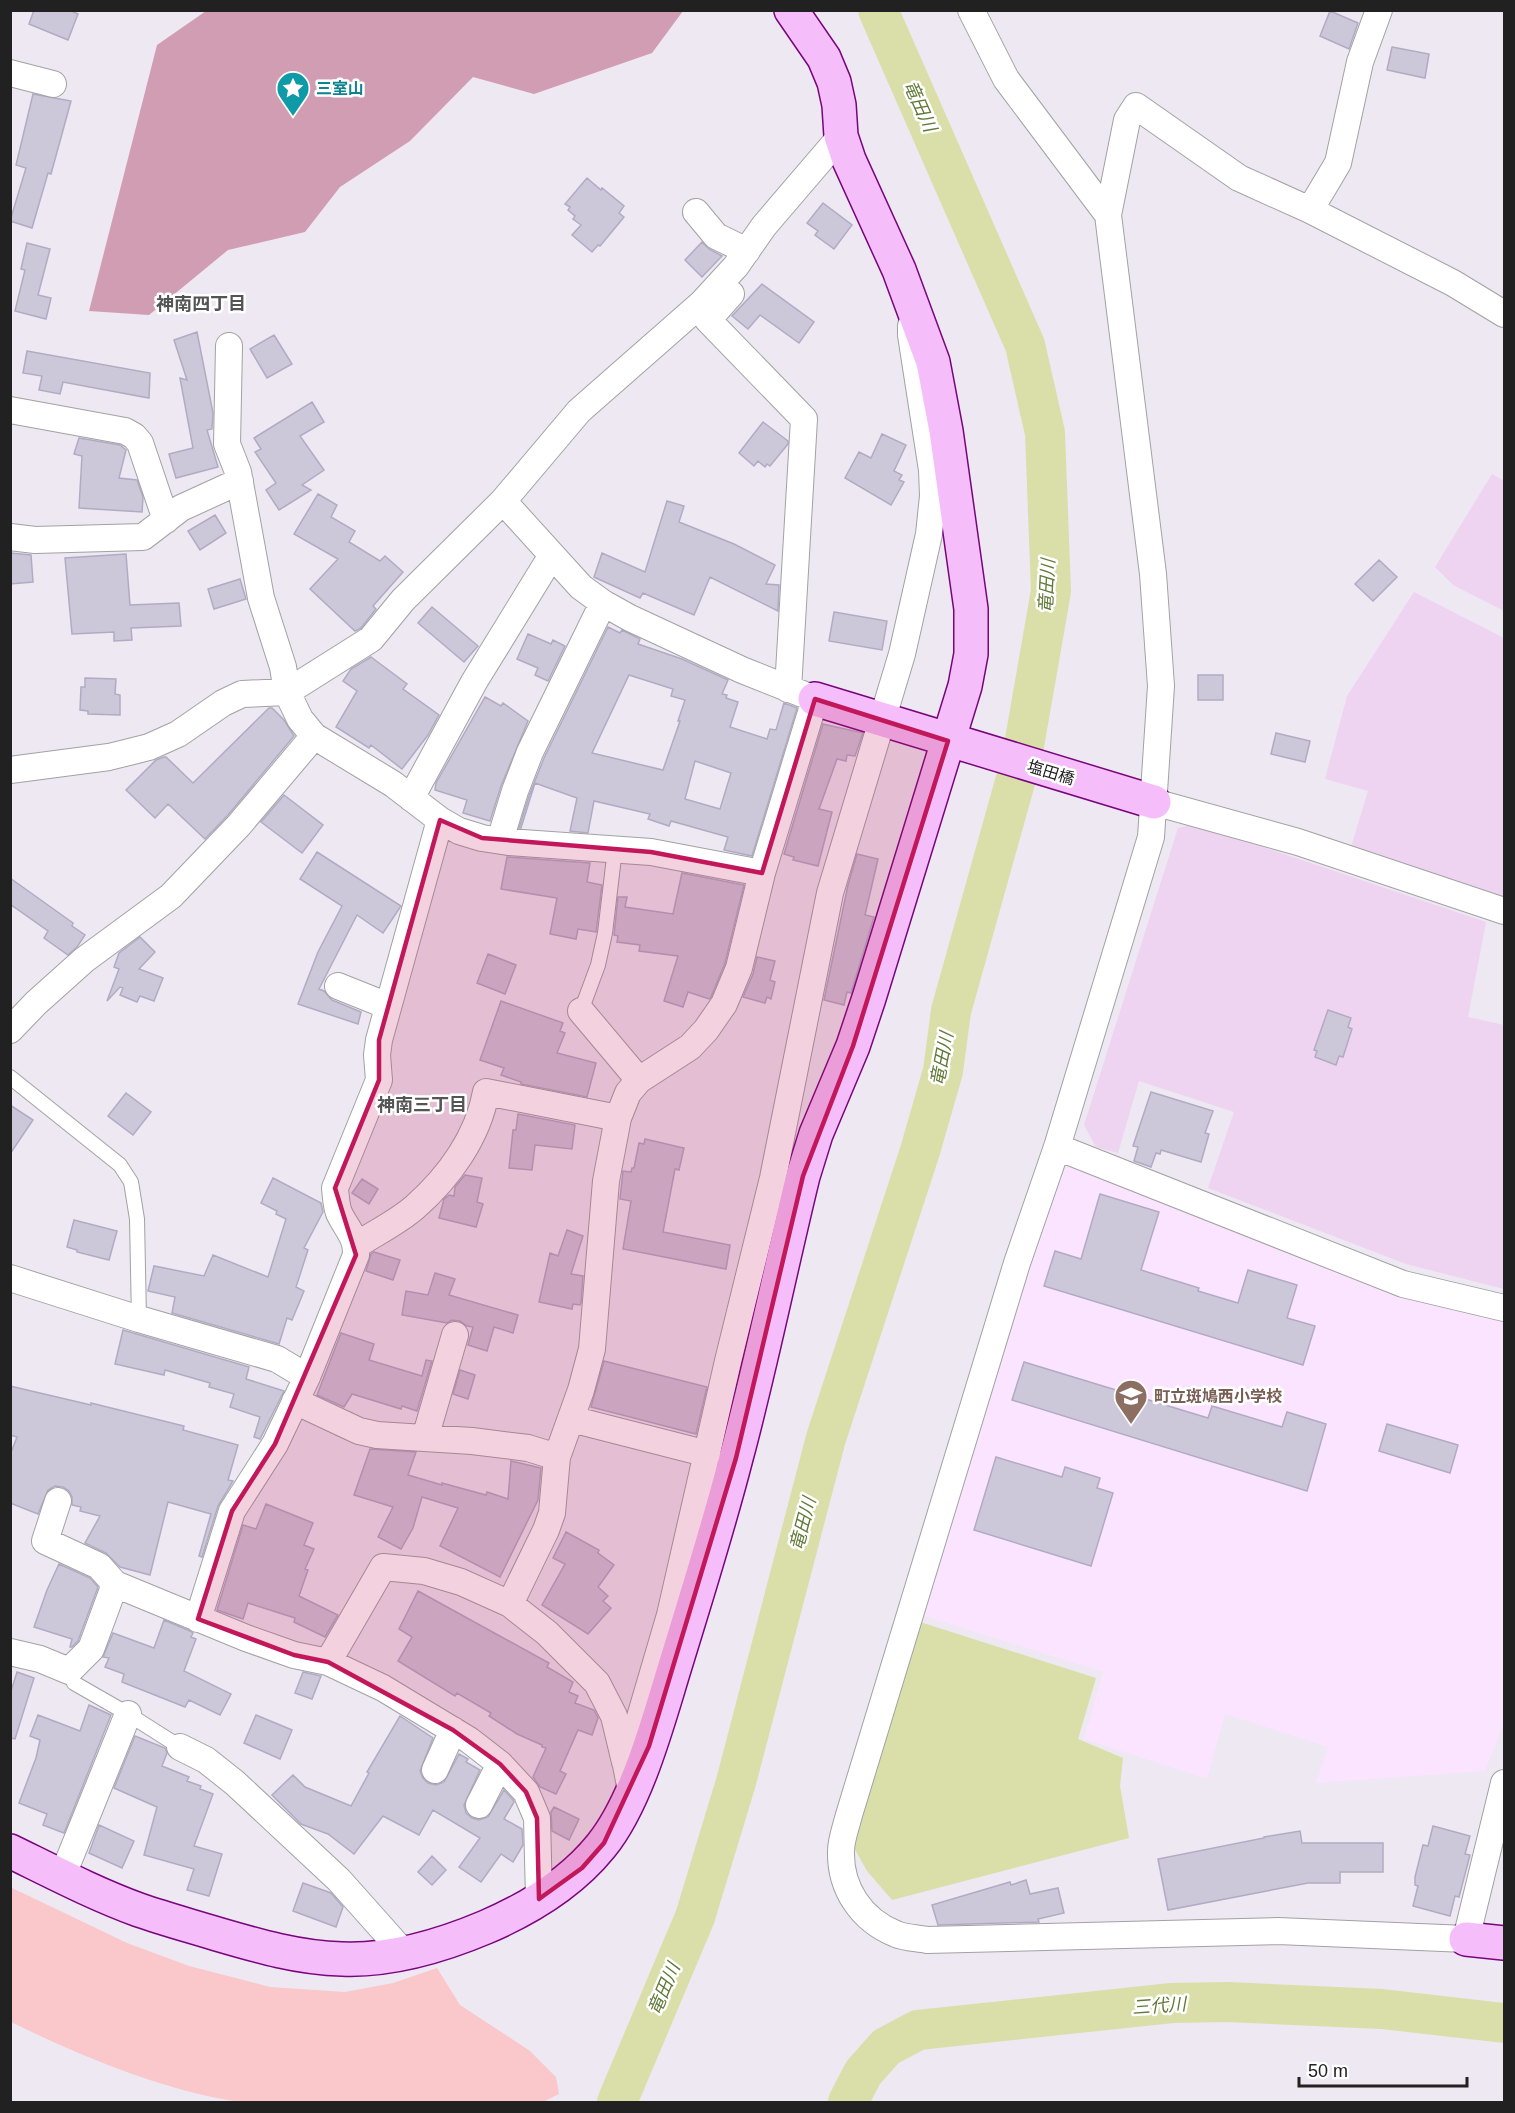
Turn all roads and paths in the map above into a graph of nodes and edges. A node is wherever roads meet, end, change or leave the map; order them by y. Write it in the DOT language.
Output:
graph roads {
  1 [pos="791,10"];
  2 [pos="971,10"];
  3 [pos="1379,10"];
  4 [pos="10,73"];
  5 [pos="52,84"];
  6 [pos="841,136"];
  7 [pos="1310,210"];
  8 [pos="696,212"];
  9 [pos="1108,215"];
  10 [pos="764,226"];
  11 [pos="747,251"];
  12 [pos="912,306"];
  13 [pos="1504,314"];
  14 [pos="229,346"];
  15 [pos="10,410"];
  16 [pos="240,481"];
  17 [pos="503,501"];
  18 [pos="166,520"];
  19 [pos="10,537"];
  20 [pos="552,555"];
  21 [pos="603,603"];
  22 [pos="287,692"];
  23 [pos="801,694"];
  24 [pos="883,720"];
  25 [pos="314,736"];
  26 [pos="948,741"];
  27 [pos="10,770"];
  28 [pos="411,798"];
  29 [pos="1154,802"];
  30 [pos="440,820"];
  31 [pos="500,840"];
  32 [pos="615,849"];
  33 [pos="762,873"];
  34 [pos="1504,911"];
  35 [pos="338,986"];
  36 [pos="388,1006"];
  37 [pos="581,1011"];
  38 [pos="10,1030"];
  39 [pos="10,1077"];
  40 [pos="639,1080"];
  41 [pos="618,1118"];
  42 [pos="1057,1147"];
  43 [pos="357,1245"];
  44 [pos="10,1278"];
  45 [pos="1504,1308"];
  46 [pos="139,1319"];
  47 [pos="455,1335"];
  48 [pos="307,1377"];
  49 [pos="295,1401"];
  50 [pos="571,1419"];
  51 [pos="425,1438"];
  52 [pos="708,1454"];
  53 [pos="557,1457"];
  54 [pos="58,1501"];
  55 [pos="115,1584"];
  56 [pos="510,1604"];
  57 [pos="198,1619"];
  58 [pos="10,1652"];
  59 [pos="328,1662"];
  60 [pos="69,1671"];
  61 [pos="128,1714"];
  62 [pos="453,1730"];
  63 [pos="180,1747"];
  64 [pos="500,1764"];
  65 [pos="435,1770"];
  66 [pos="629,1779"];
  67 [pos="1504,1783"];
  68 [pos="479,1806"];
  69 [pos="10,1851"];
  70 [pos="63,1876"];
  71 [pos="539,1899"];
  72 [pos="1466,1939"];
  73 [pos="1504,1943"];
  74 [pos="404,1953"];
  1 -- 6 [label="street"];
  2 -- 9 [label="street"];
  3 -- 7 [label="street"];
  4 -- 5 [label="street"];
  6 -- 10 [label="street"];
  6 -- 12 [label="street"];
  7 -- 9 [label="street"];
  7 -- 13 [label="street"];
  8 -- 11 [label="street"];
  9 -- 29 [label="street"];
  10 -- 11 [label="street"];
  10 -- 23 [label="street"];
  11 -- 17 [label="street"];
  12 -- 24 [label="street"];
  12 -- 26 [label="street"];
  14 -- 16 [label="street"];
  15 -- 18 [label="street"];
  16 -- 18 [label="street"];
  16 -- 22 [label="street"];
  17 -- 20 [label="street"];
  17 -- 22 [label="street"];
  18 -- 19 [label="street"];
  20 -- 21 [label="street"];
  20 -- 28 [label="street"];
  21 -- 23 [label="street"];
  21 -- 31 [label="street"];
  22 -- 25 [label="street"];
  22 -- 27 [label="street"];
  23 -- 24 [label="street, 塩田橋"];
  23 -- 33 [label="street"];
  24 -- 26 [label="street, 塩田橋"];
  24 -- 52 [label="street"];
  25 -- 28 [label="street"];
  25 -- 38 [label="street"];
  26 -- 29 [label="street, 塩田橋"];
  26 -- 66 [label="street"];
  28 -- 30 [label="street"];
  29 -- 34 [label="street"];
  29 -- 42 [label="street"];
  30 -- 31 [label="street"];
  30 -- 36 [label="street"];
  31 -- 32 [label="street"];
  32 -- 33 [label="street"];
  32 -- 37 [label="lane"];
  33 -- 40 [label="street"];
  35 -- 36 [label="street"];
  36 -- 43 [label="street"];
  37 -- 40 [label="street"];
  39 -- 46 [label="lane"];
  40 -- 41 [label="street"];
  41 -- 43 [label="street"];
  41 -- 50 [label="street"];
  42 -- 45 [label="street"];
  42 -- 72 [label="street"];
  43 -- 48 [label="street"];
  44 -- 46 [label="street"];
  46 -- 48 [label="street"];
  47 -- 51 [label="street"];
  48 -- 49 [label="street"];
  49 -- 51 [label="street"];
  49 -- 57 [label="street"];
  50 -- 52 [label="street"];
  50 -- 53 [label="street"];
  51 -- 53 [label="street"];
  52 -- 66 [label="street"];
  53 -- 56 [label="street"];
  54 -- 55 [label="street"];
  55 -- 57 [label="street"];
  55 -- 60 [label="street"];
  56 -- 59 [label="street"];
  56 -- 66 [label="street"];
  57 -- 59 [label="street"];
  58 -- 60 [label="street"];
  59 -- 62 [label="street"];
  60 -- 61 [label="lane"];
  61 -- 63 [label="lane"];
  61 -- 70 [label="street"];
  62 -- 64 [label="street"];
  62 -- 65 [label="street"];
  63 -- 74 [label="street"];
  64 -- 68 [label="street"];
  64 -- 71 [label="street"];
  66 -- 71 [label="street"];
  67 -- 72 [label="street"];
  69 -- 70 [label="street"];
  70 -- 74 [label="street"];
  71 -- 74 [label="street"];
  72 -- 73 [label="street"];
}
